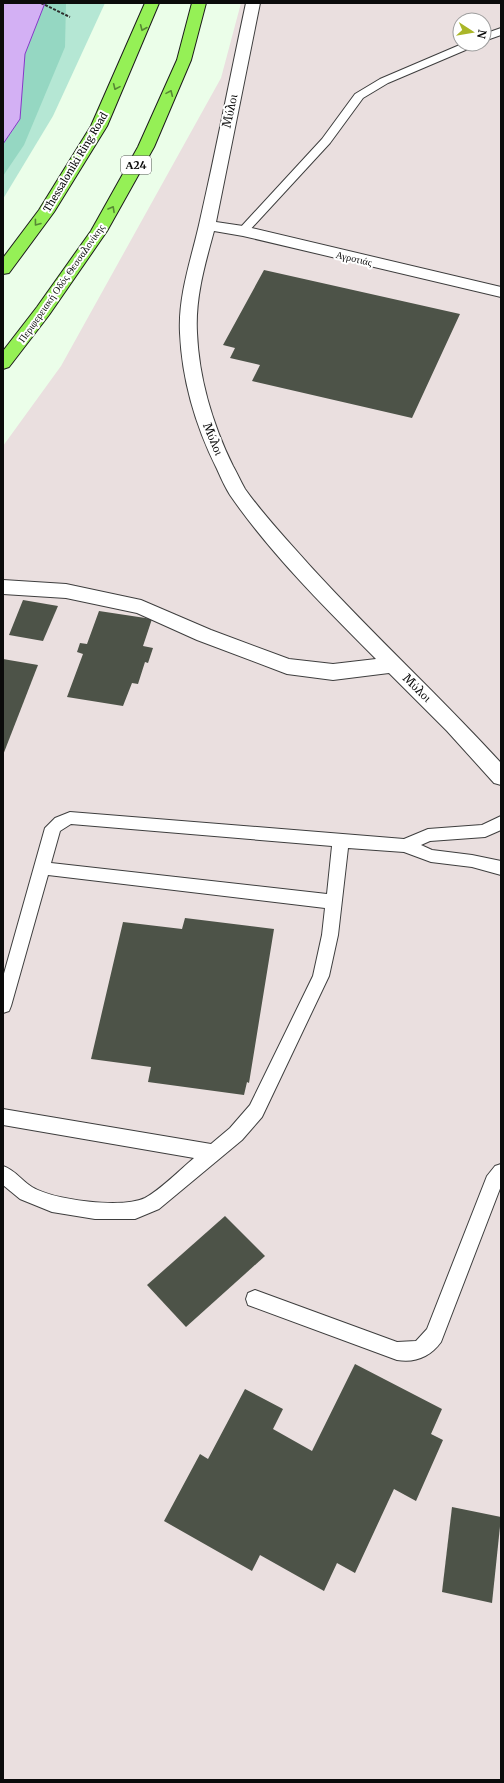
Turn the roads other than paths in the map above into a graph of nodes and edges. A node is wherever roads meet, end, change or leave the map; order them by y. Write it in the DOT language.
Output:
graph roads {
  1 [pos="152,3"];
  2 [pos="199,3"];
  3 [pos="253,3"];
  4 [pos="452,52"];
  5 [pos="207,225"];
  6 [pos="243,231"];
  7 [pos="3,269"];
  8 [pos="501,292"];
  9 [pos="3,363"];
  10 [pos="3,587"];
  11 [pos="392,665"];
  12 [pos="501,777"];
  13 [pos="501,822"];
  14 [pos="341,840"];
  15 [pos="405,846"];
  16 [pos="42,868"];
  17 [pos="501,868"];
  18 [pos="334,902"];
  19 [pos="3,1006"];
  20 [pos="3,1117"];
  21 [pos="215,1153"];
  22 [pos="501,1172"];
  23 [pos="3,1174"];
  24 [pos="255,1299"];
  1 -- 7 [label="highway, Thessaloniki Ring Road, one-way"];
  9 -- 2 [label="highway, Περιφερειακή Οδός Θεσσαλονίκης / Α24, one-way"];
  3 -- 5 [label="street, Μύλοι"];
  4 -- 6 [label="lane"];
  5 -- 6 [label="street, Αγροτιάς"];
  5 -- 11 [label="street, Μύλοι"];
  6 -- 8 [label="street, Αγροτιάς"];
  10 -- 11 [label="street"];
  11 -- 12 [label="street, Μύλοι"];
  13 -- 15 [label="lane"];
  14 -- 15 [label="lane"];
  14 -- 16 [label="lane"];
  14 -- 18 [label="lane"];
  15 -- 17 [label="lane"];
  16 -- 18 [label="lane"];
  16 -- 19 [label="lane"];
  18 -- 21 [label="lane"];
  20 -- 21 [label="lane"];
  21 -- 23 [label="lane"];
  22 -- 24 [label="lane"];
}
